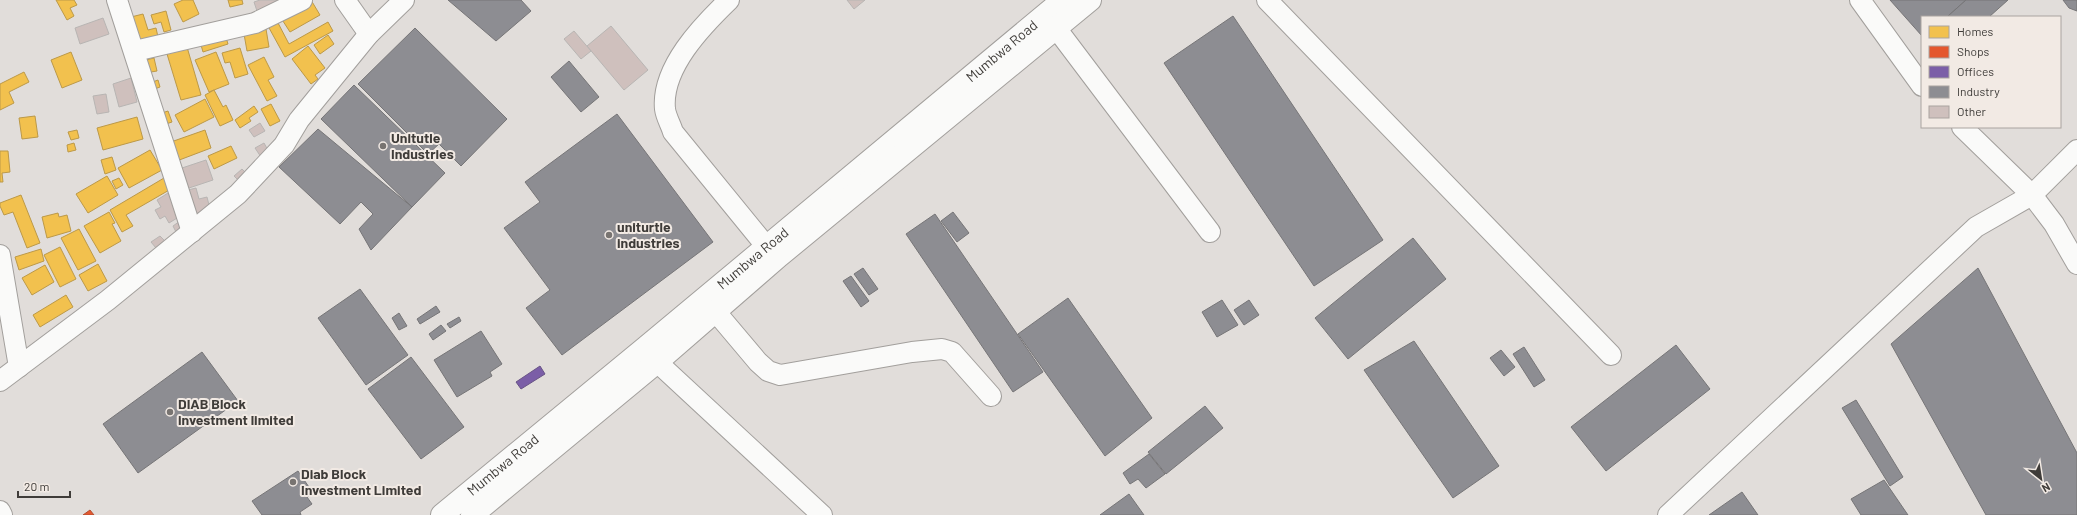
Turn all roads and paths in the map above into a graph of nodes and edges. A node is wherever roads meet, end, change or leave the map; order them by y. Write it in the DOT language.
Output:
graph roads {
  1 [pos="117,0"];
  2 [pos="302,0"];
  3 [pos="345,0"];
  4 [pos="404,0"];
  5 [pos="729,0"];
  6 [pos="1063,0"];
  7 [pos="1090,0"];
  8 [pos="1267,0"];
  9 [pos="1860,0"];
  10 [pos="1056,28"];
  11 [pos="369,34"];
  12 [pos="135,51"];
  13 [pos="1921,85"];
  14 [pos="1963,128"];
  15 [pos="2077,150"];
  16 [pos="2032,195"];
  17 [pos="192,232"];
  18 [pos="1210,232"];
  19 [pos="766,246"];
  20 [pos="0,255"];
  21 [pos="2077,264"];
  22 [pos="714,311"];
  23 [pos="651,355"];
  24 [pos="1611,355"];
  25 [pos="19,367"];
  26 [pos="0,381"];
  27 [pos="991,396"];
  28 [pos="0,511"];
  29 [pos="2,515"];
  30 [pos="442,515"];
  31 [pos="472,515"];
  32 [pos="822,515"];
  33 [pos="1668,515"];
  1 -- 12 [label="street"];
  2 -- 12 [label="street"];
  3 -- 11 [label="street"];
  4 -- 11 [label="street"];
  5 -- 19 [label="street"];
  6 -- 19 [label="main road, Mumbwa Road"];
  7 -- 10 [label="main road, Mumbwa Road"];
  8 -- 24 [label="street"];
  9 -- 13 [label="street"];
  10 -- 18 [label="street"];
  10 -- 22 [label="main road, Mumbwa Road"];
  11 -- 17 [label="street"];
  12 -- 17 [label="street"];
  14 -- 16 [label="street"];
  15 -- 16 [label="street"];
  16 -- 21 [label="street"];
  16 -- 33 [label="street"];
  17 -- 25 [label="street"];
  19 -- 23 [label="main road, Mumbwa Road"];
  20 -- 25 [label="street"];
  22 -- 23 [label="main road, Mumbwa Road"];
  22 -- 27 [label="street"];
  23 -- 30 [label="main road, Mumbwa Road"];
  23 -- 31 [label="main road, Mumbwa Road"];
  23 -- 32 [label="street"];
  25 -- 26 [label="street"];
  28 -- 29 [label="street"];
}
